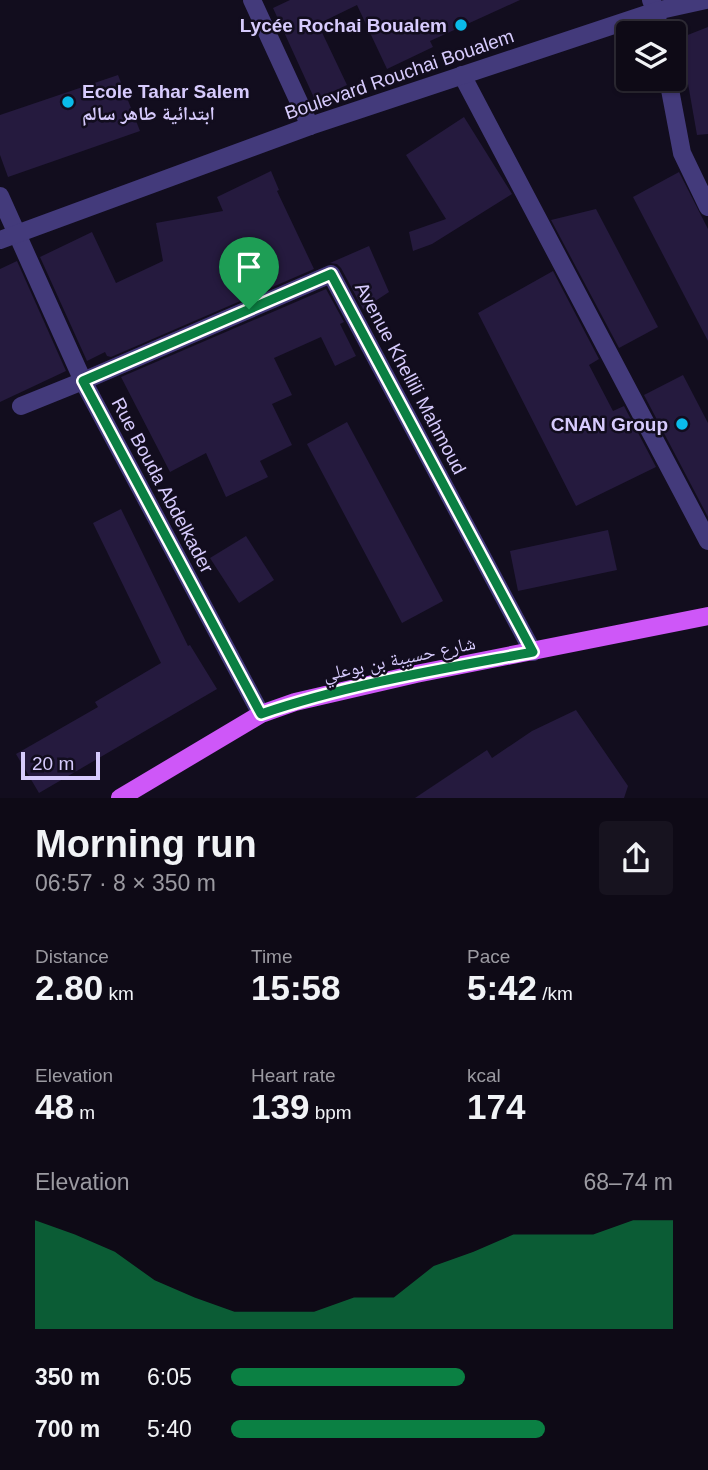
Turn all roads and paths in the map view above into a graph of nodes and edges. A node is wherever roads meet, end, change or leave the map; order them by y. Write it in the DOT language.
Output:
graph roads {
  1 [pos="252,0"];
  2 [pos="706,0"];
  3 [pos="654,5"];
  4 [pos="462,75"];
  5 [pos="670,91"];
  6 [pos="310,126"];
  7 [pos="0,196"];
  8 [pos="708,207"];
  9 [pos="8,237"];
  10 [pos="83,381"];
  11 [pos="21,406"];
  12 [pos="708,541"];
  13 [pos="708,616"];
  14 [pos="533,652"];
  15 [pos="261,714"];
  16 [pos="120,798"];
  1 -- 6 [label="street"];
  2 -- 3 [label="street, Boulevard Rouchai Boualem"];
  3 -- 4 [label="street, Boulevard Rouchai Boualem"];
  4 -- 6 [label="street, Boulevard Rouchai Boualem"];
  4 -- 12 [label="street"];
  5 -- 8 [label="street"];
  6 -- 9 [label="street, Boulevard Rouchai Boualem"];
  7 -- 9 [label="street, Rue Bouda Abdelkader"];
  9 -- 10 [label="street, Rue Bouda Abdelkader"];
  10 -- 11 [label="street, Avenue Khellili Mahmoud"];
  10 -- 14 [label="street, Avenue Khellili Mahmoud"];
  10 -- 15 [label="street, Rue Bouda Abdelkader"];
  13 -- 14 [label="main road, شارع حسيبة بن بوعلي"];
  14 -- 15 [label="main road, شارع حسيبة بن بوعلي"];
  15 -- 16 [label="main road, شارع حسيبة بن بوعلي"];
}
